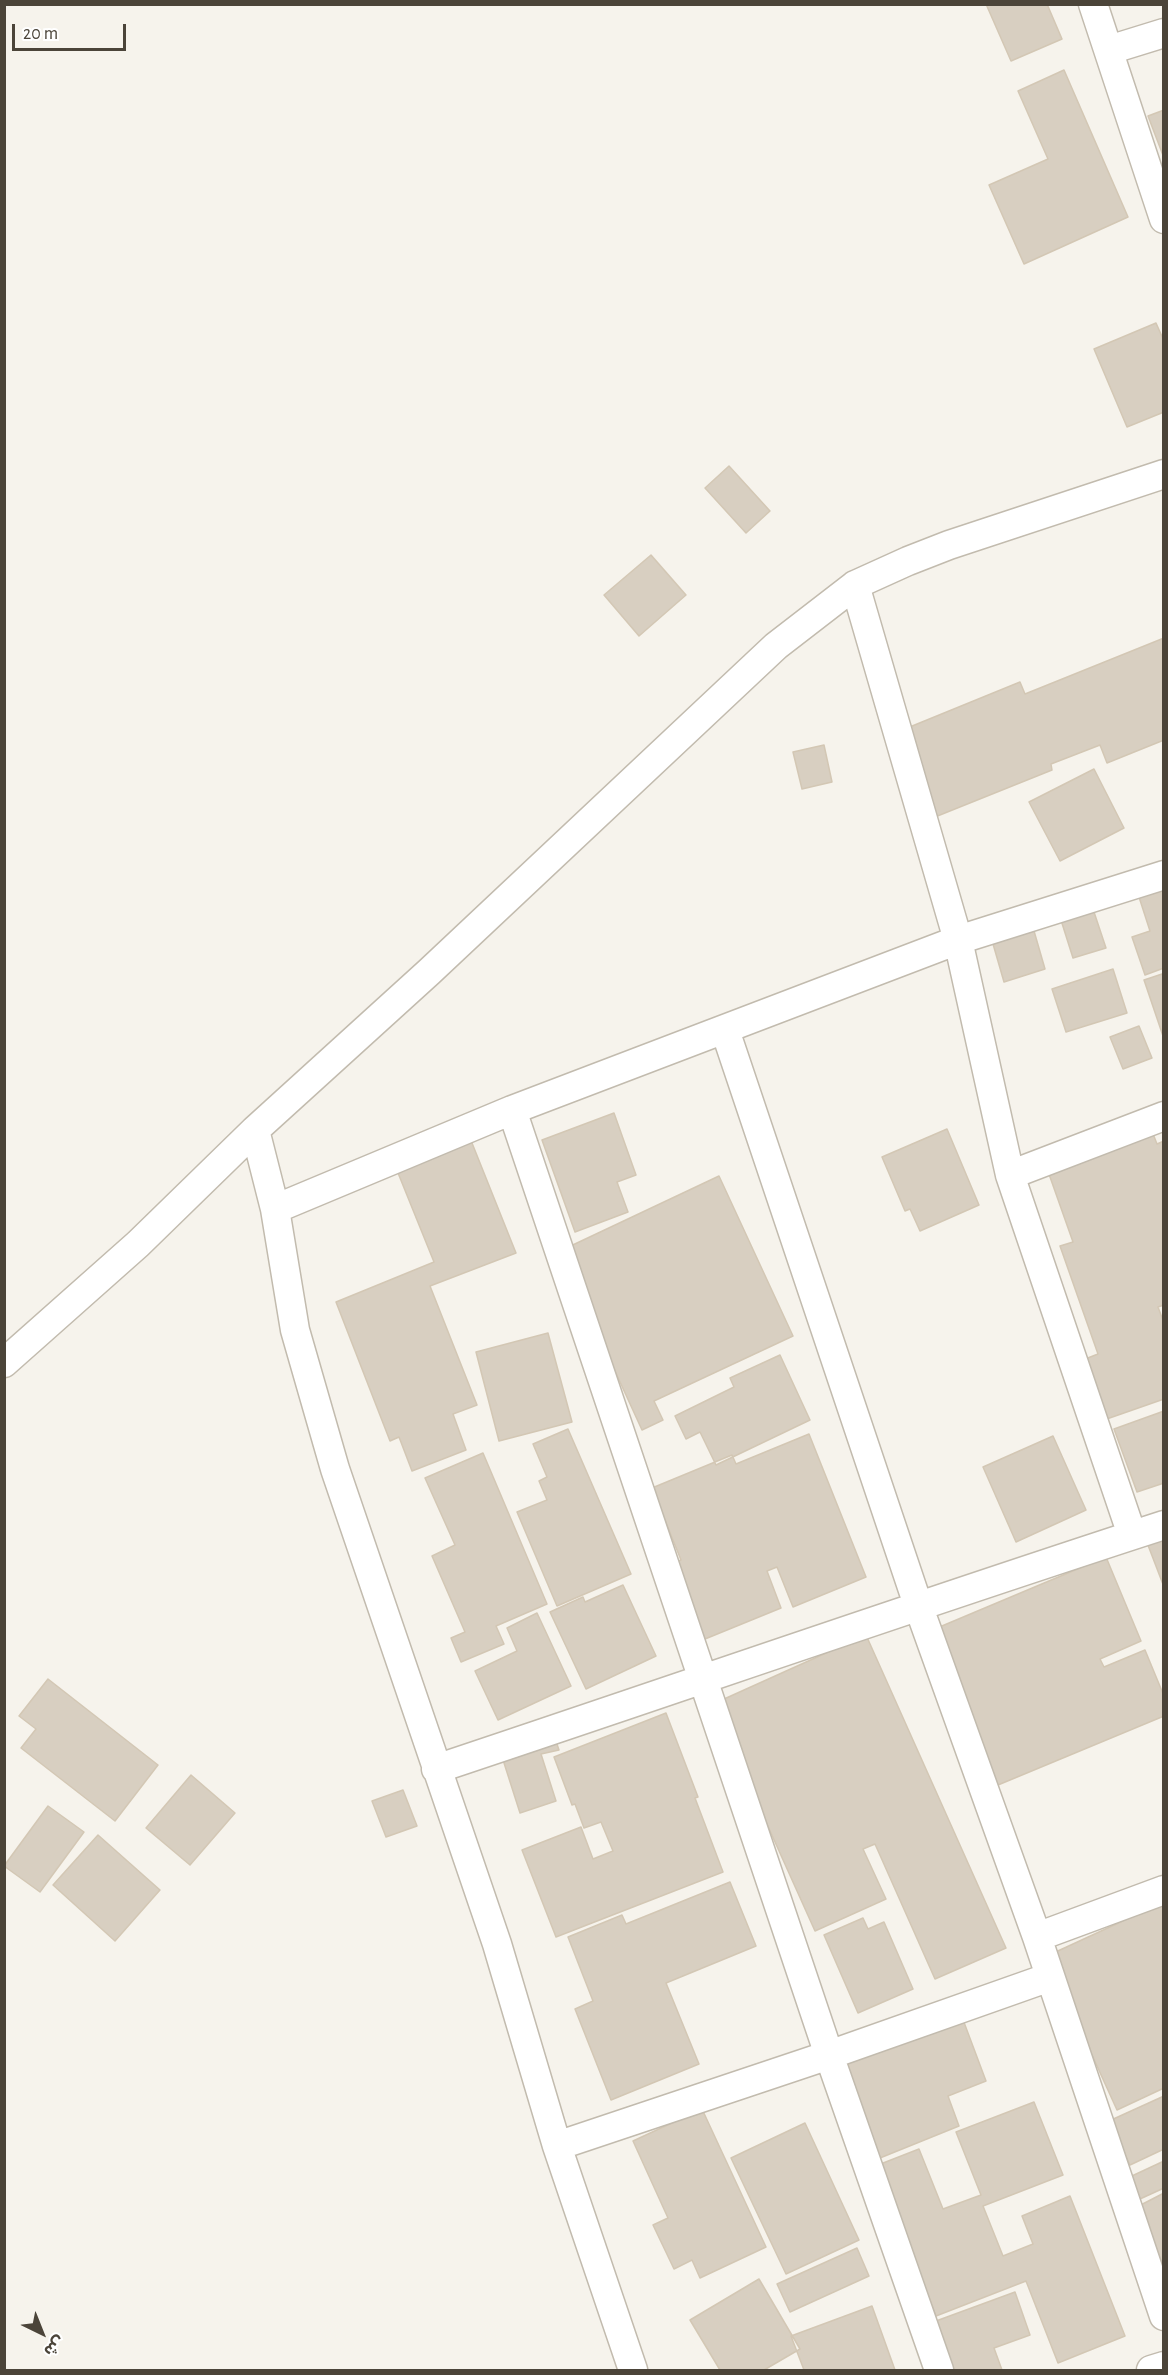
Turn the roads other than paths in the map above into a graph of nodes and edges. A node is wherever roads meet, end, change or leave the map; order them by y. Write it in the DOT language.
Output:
graph roads {
  1 [pos="1093,4"];
  2 [pos="1164,33"];
  3 [pos="1108,50"];
  4 [pos="1164,219"];
  5 [pos="1164,474"];
  6 [pos="855,585"];
  7 [pos="1164,875"];
  8 [pos="958,940"];
  9 [pos="725,1030"];
  10 [pos="512,1110"];
  11 [pos="1164,1116"];
  12 [pos="255,1130"];
  13 [pos="1011,1175"];
  14 [pos="275,1209"];
  15 [pos="4,1363"];
  16 [pos="1164,1525"];
  17 [pos="1132,1535"];
  18 [pos="918,1605"];
  19 [pos="703,1680"];
  20 [pos="436,1768"];
  21 [pos="1164,1890"];
  22 [pos="1037,1937"];
  23 [pos="1050,1977"];
  24 [pos="829,2055"];
  25 [pos="557,2146"];
  26 [pos="1164,2316"];
  27 [pos="1164,2366"];
  28 [pos="633,2370"];
  29 [pos="939,2370"];
  30 [pos="1151,2370"];
  1 -- 3 [label="street"];
  2 -- 3 [label="street"];
  3 -- 4 [label="street"];
  5 -- 6 [label="street"];
  6 -- 8 [label="street"];
  6 -- 12 [label="street"];
  7 -- 8 [label="street"];
  8 -- 9 [label="street"];
  8 -- 13 [label="street"];
  9 -- 10 [label="street"];
  9 -- 18 [label="street"];
  10 -- 14 [label="street"];
  10 -- 19 [label="street"];
  11 -- 13 [label="street"];
  12 -- 14 [label="street"];
  12 -- 15 [label="street"];
  13 -- 17 [label="street"];
  14 -- 20 [label="street"];
  16 -- 17 [label="street"];
  17 -- 18 [label="street"];
  18 -- 19 [label="street"];
  18 -- 22 [label="street"];
  19 -- 20 [label="street"];
  19 -- 24 [label="street"];
  20 -- 25 [label="street"];
  21 -- 22 [label="street"];
  22 -- 23 [label="street"];
  23 -- 24 [label="street"];
  23 -- 26 [label="street"];
  24 -- 25 [label="street"];
  24 -- 29 [label="street"];
  25 -- 28 [label="street"];
  27 -- 30 [label="street"];
}
